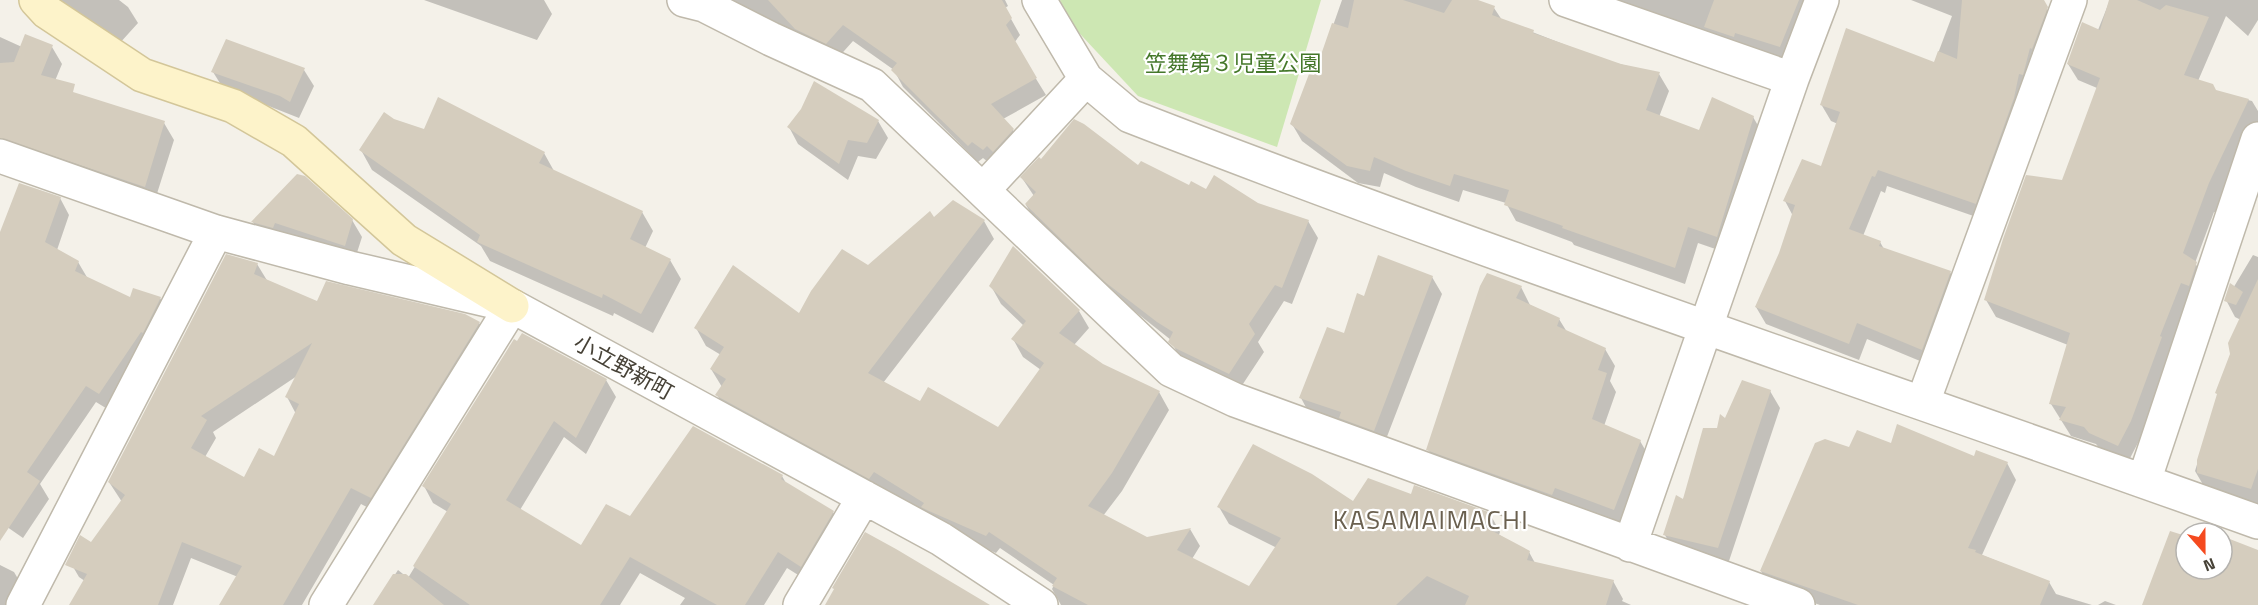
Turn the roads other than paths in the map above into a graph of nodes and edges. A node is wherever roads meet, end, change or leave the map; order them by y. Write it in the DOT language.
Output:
graph roads {
  1 [pos="36,0"];
  2 [pos="1039,0"];
  3 [pos="1566,0"];
  4 [pos="1822,0"];
  5 [pos="2070,0"];
  6 [pos="698,2"];
  7 [pos="1086,79"];
  8 [pos="1792,79"];
  9 [pos="2258,139"];
  10 [pos="0,156"];
  11 [pos="983,190"];
  12 [pos="216,232"];
  13 [pos="512,306"];
  14 [pos="1705,328"];
  15 [pos="1923,402"];
  16 [pos="2144,481"];
  17 [pos="864,497"];
  18 [pos="2258,522"];
  19 [pos="1630,545"];
  20 [pos="23,605"];
  21 [pos="326,605"];
  22 [pos="800,605"];
  23 [pos="1041,605"];
  24 [pos="1798,605"];
  1 -- 13 [label="street"];
  2 -- 7 [label="street"];
  3 -- 8 [label="street"];
  4 -- 8 [label="street"];
  5 -- 15 [label="street"];
  6 -- 11 [label="street"];
  7 -- 11 [label="street"];
  7 -- 14 [label="street"];
  8 -- 14 [label="street"];
  9 -- 16 [label="street"];
  10 -- 12 [label="street, 小立野新町"];
  11 -- 19 [label="street"];
  12 -- 13 [label="street, 小立野新町"];
  12 -- 20 [label="street"];
  13 -- 17 [label="street, 小立野新町"];
  13 -- 21 [label="street"];
  14 -- 15 [label="street"];
  14 -- 19 [label="street"];
  15 -- 16 [label="street"];
  16 -- 18 [label="street"];
  17 -- 22 [label="street"];
  17 -- 23 [label="street, 小立野新町"];
  19 -- 24 [label="street"];
}
